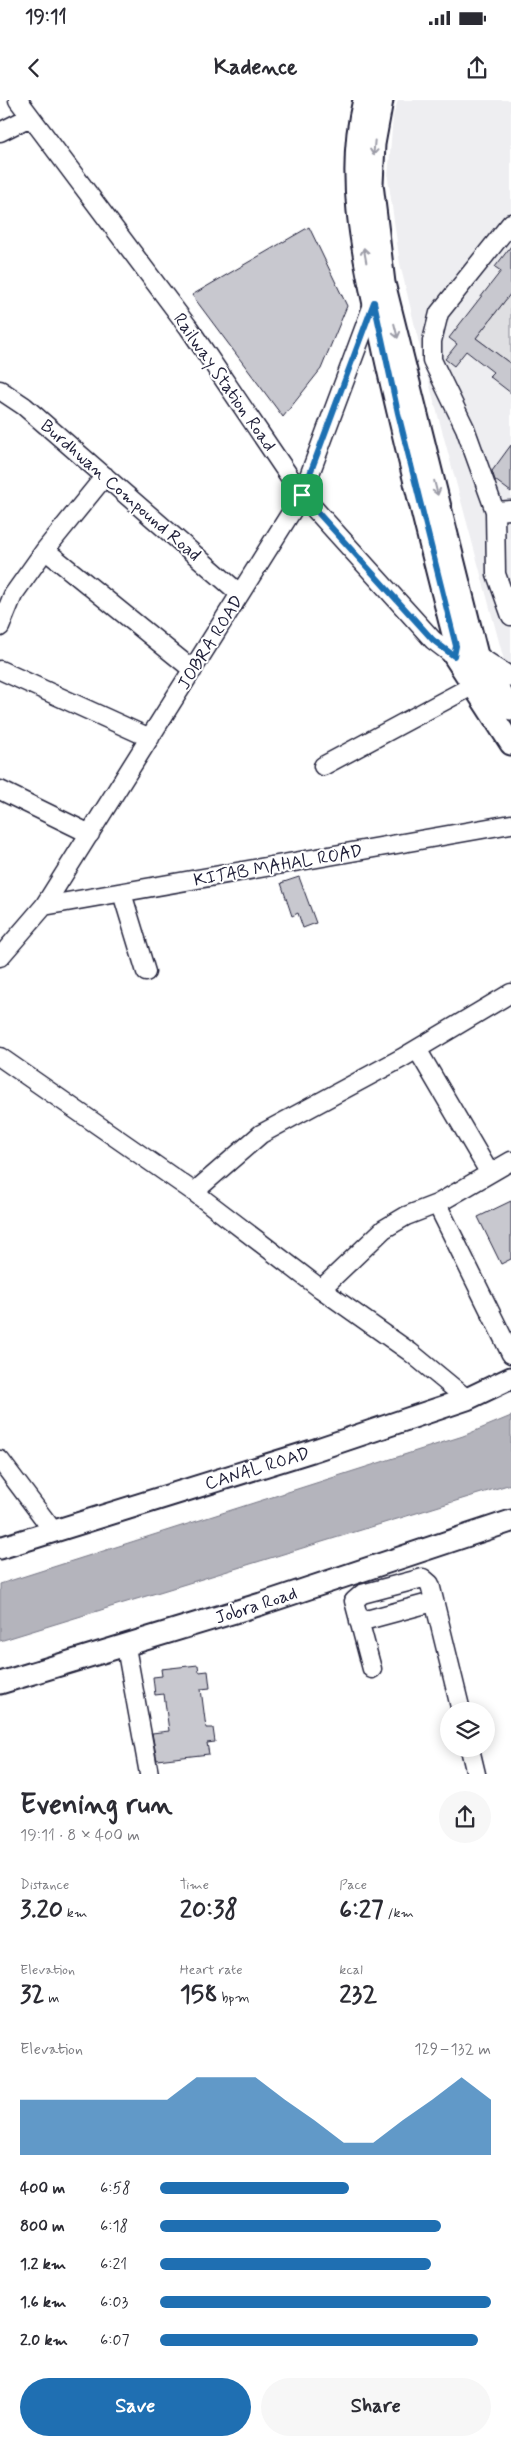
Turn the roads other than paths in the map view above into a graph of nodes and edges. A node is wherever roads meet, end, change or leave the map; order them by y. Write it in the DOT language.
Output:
graph roads {
  1 [pos="18,100"];
  2 [pos="364,100"];
  3 [pos="382,100"];
  4 [pos="30,117"];
  5 [pos="0,132"];
  6 [pos="511,223"];
  7 [pos="384,283"];
  8 [pos="374,302"];
  9 [pos="0,390"];
  10 [pos="105,476"];
  11 [pos="302,495"];
  12 [pos="503,511"];
  13 [pos="45,550"];
  14 [pos="6,592"];
  15 [pos="240,594"];
  16 [pos="511,616"];
  17 [pos="0,628"];
  18 [pos="477,655"];
  19 [pos="454,656"];
  20 [pos="0,670"];
  21 [pos="193,670"];
  22 [pos="511,677"];
  23 [pos="472,686"];
  24 [pos="511,708"];
  25 [pos="150,738"];
  26 [pos="511,744"];
  27 [pos="323,766"];
  28 [pos="0,790"];
  29 [pos="511,824"];
  30 [pos="90,834"];
  31 [pos="122,893"];
  32 [pos="44,906"];
  33 [pos="0,957"];
  34 [pos="146,972"];
  35 [pos="511,993"];
  36 [pos="416,1049"];
  37 [pos="0,1058"];
  38 [pos="511,1160"];
  39 [pos="489,1172"];
  40 [pos="194,1192"];
  41 [pos="436,1204"];
  42 [pos="321,1289"];
  43 [pos="511,1354"];
  44 [pos="511,1378"];
  45 [pos="467,1399"];
  46 [pos="0,1460"];
  47 [pos="511,1521"];
  48 [pos="54,1532"];
  49 [pos="0,1548"];
  50 [pos="433,1602"];
  51 [pos="359,1622"];
  52 [pos="126,1647"];
  53 [pos="372,1669"];
  54 [pos="0,1683"];
  55 [pos="459,1702"];
  56 [pos="472,1757"];
  57 [pos="149,1774"];
  58 [pos="476,1774"];
  1 -- 4 [label="street, Railway Station Road"];
  8 -- 2 [label="main road, one-way"];
  3 -- 7 [label="main road, one-way"];
  4 -- 5 [label="street"];
  4 -- 11 [label="street, Railway Station Road"];
  6 -- 12 [label="street"];
  7 -- 8 [label="main road"];
  7 -- 18 [label="main road, one-way"];
  8 -- 11 [label="street, JOBRA ROAD"];
  8 -- 19 [label="main road"];
  9 -- 10 [label="street, Burdhwan Compound Road"];
  10 -- 13 [label="street"];
  10 -- 15 [label="street, Burdhwan Compound Road"];
  11 -- 15 [label="street, JOBRA ROAD"];
  11 -- 19 [label="street, Railway Station Road"];
  12 -- 16 [label="street"];
  13 -- 14 [label="street"];
  13 -- 21 [label="street"];
  14 -- 17 [label="street"];
  15 -- 21 [label="street, JOBRA ROAD"];
  18 -- 19 [label="street"];
  18 -- 22 [label="street"];
  18 -- 24 [label="main road"];
  19 -- 23 [label="main road"];
  20 -- 25 [label="street"];
  21 -- 25 [label="street, JOBRA ROAD"];
  23 -- 26 [label="main road"];
  23 -- 27 [label="street"];
  25 -- 30 [label="street, JOBRA ROAD"];
  28 -- 30 [label="street"];
  29 -- 31 [label="street, KITAB MAHAL ROAD"];
  30 -- 32 [label="street, JOBRA ROAD"];
  31 -- 32 [label="street, KITAB MAHAL ROAD"];
  31 -- 34 [label="street"];
  32 -- 33 [label="street, JOBRA ROAD"];
  35 -- 36 [label="street"];
  36 -- 39 [label="street"];
  36 -- 40 [label="street"];
  37 -- 40 [label="street"];
  38 -- 39 [label="street"];
  39 -- 41 [label="street"];
  40 -- 42 [label="street"];
  41 -- 42 [label="street"];
  41 -- 43 [label="street"];
  42 -- 45 [label="street"];
  44 -- 45 [label="main road, CANAL ROAD"];
  45 -- 48 [label="main road, CANAL ROAD"];
  46 -- 48 [label="street"];
  47 -- 52 [label="main road, Jobra Road"];
  48 -- 49 [label="main road, CANAL ROAD"];
  50 -- 51 [label="street"];
  50 -- 51 [label="street"];
  50 -- 55 [label="street"];
  51 -- 53 [label="street"];
  52 -- 54 [label="main road, Jobra Road"];
  52 -- 57 [label="street"];
  56 -- 58 [label="street"];
}
